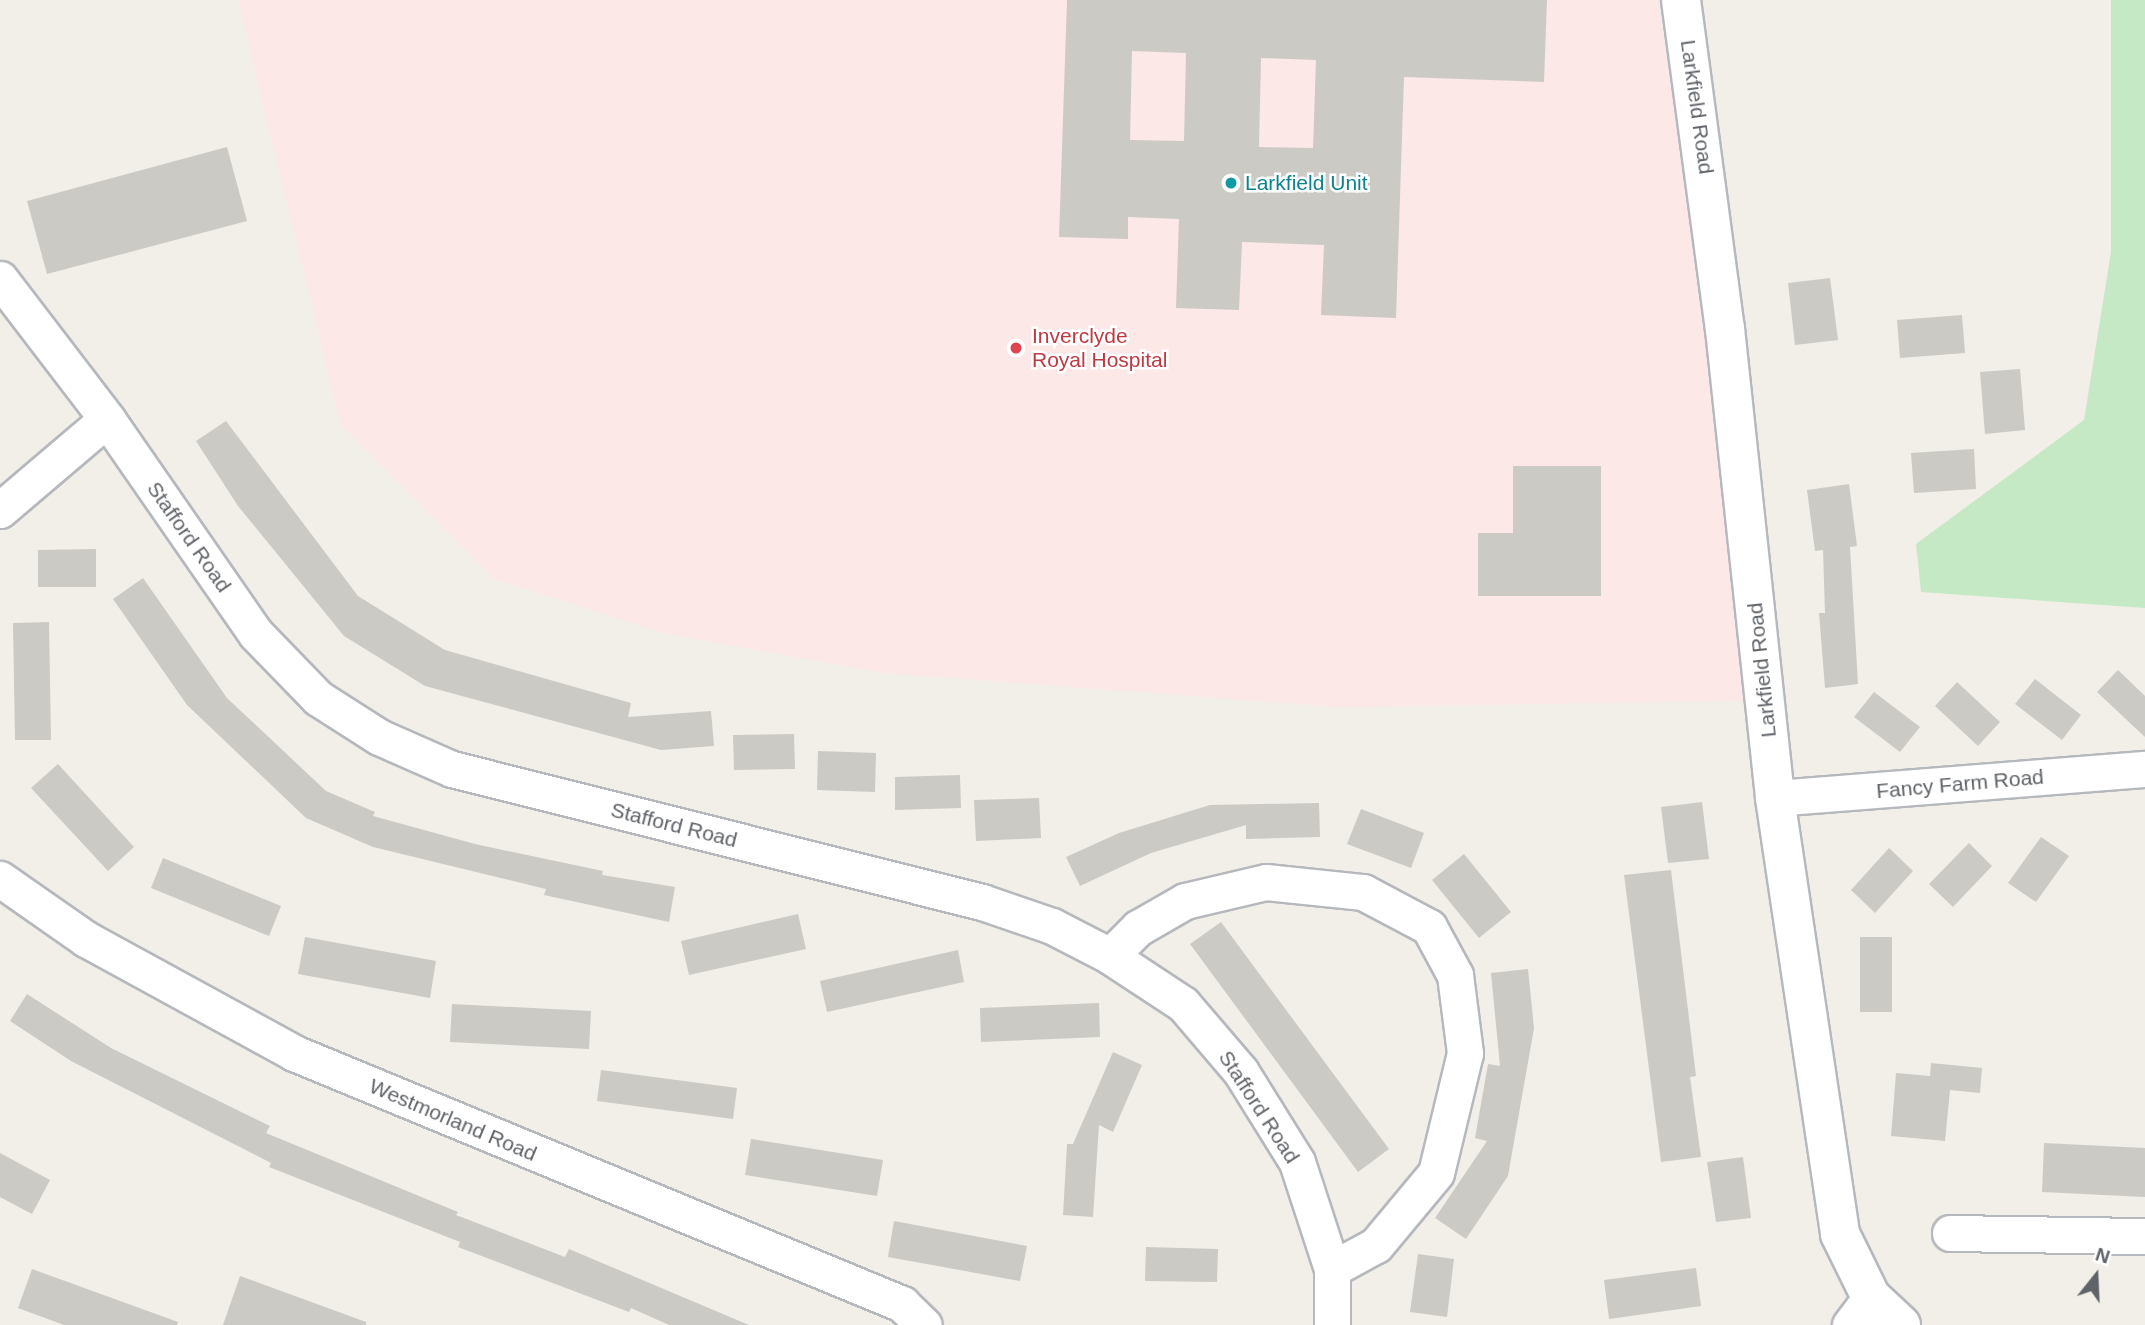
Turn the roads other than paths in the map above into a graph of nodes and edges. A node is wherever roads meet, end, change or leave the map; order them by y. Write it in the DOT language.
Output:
graph roads {
  1 [pos="1681,0"];
  2 [pos="0,279"];
  3 [pos="107,419"];
  4 [pos="0,510"];
  5 [pos="2145,769"];
  6 [pos="1775,799"];
  7 [pos="0,879"];
  8 [pos="1110,956"];
  9 [pos="1950,1233"];
  10 [pos="2145,1236"];
  11 [pos="1332,1269"];
  12 [pos="1860,1311"];
  13 [pos="924,1325"];
  14 [pos="1332,1325"];
  15 [pos="1901,1325"];
  1 -- 6 [label="street, Larkfield Road"];
  2 -- 3 [label="street, Stafford Road"];
  3 -- 4 [label="street"];
  3 -- 8 [label="street, Stafford Road"];
  5 -- 6 [label="street, Fancy Farm Road"];
  6 -- 12 [label="street, Larkfield Road"];
  7 -- 13 [label="street, Westmorland Road"];
  8 -- 11 [label="street, Stafford Road"];
  8 -- 11 [label="street"];
  9 -- 10 [label="street"];
  11 -- 14 [label="street, Stafford Road"];
  12 -- 15 [label="street"];
}
